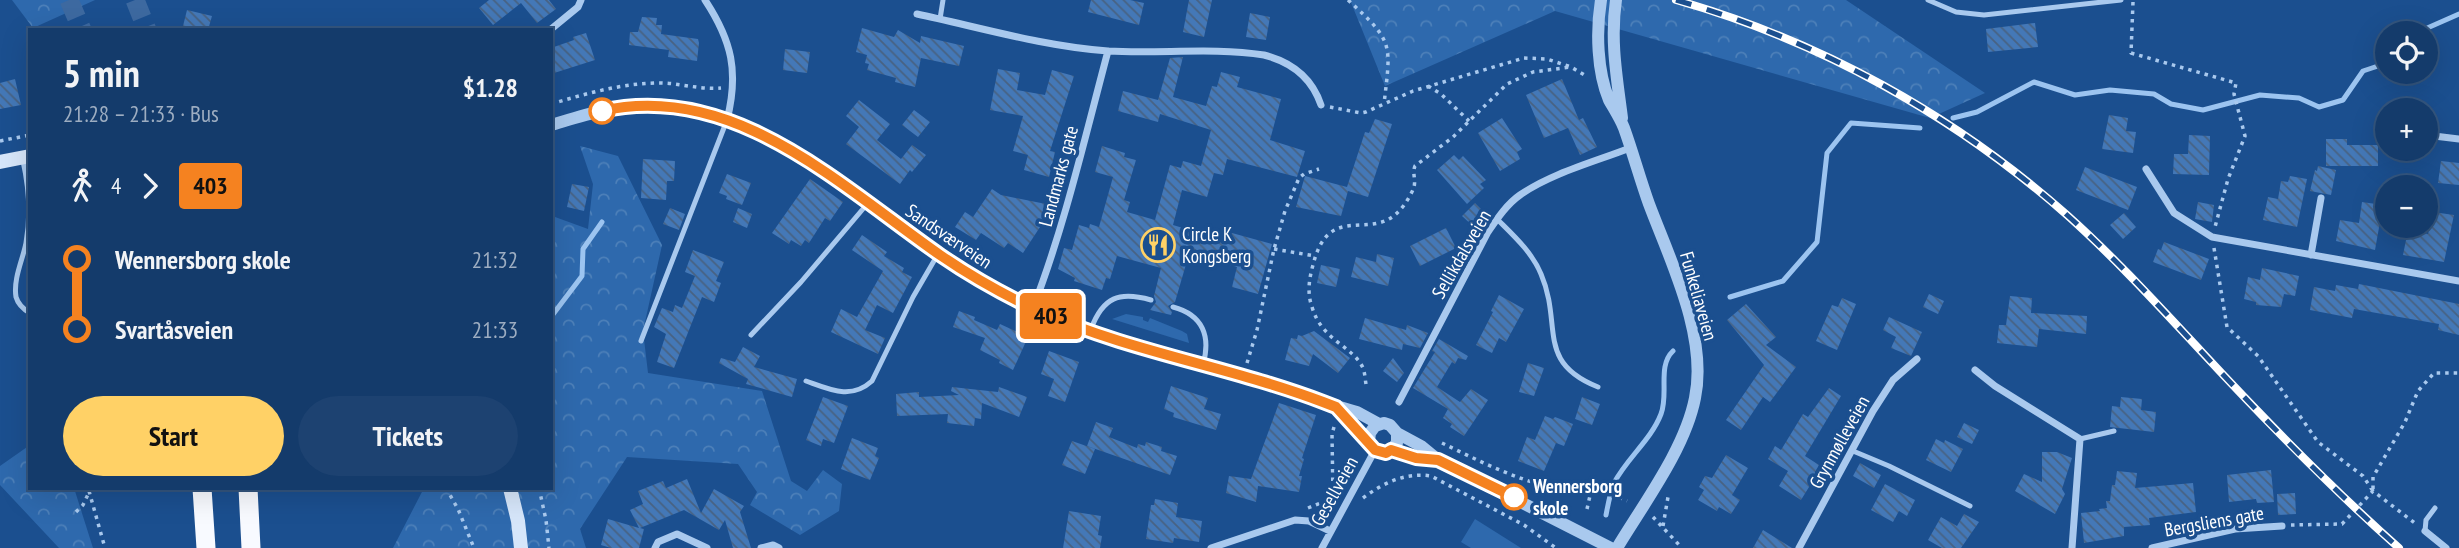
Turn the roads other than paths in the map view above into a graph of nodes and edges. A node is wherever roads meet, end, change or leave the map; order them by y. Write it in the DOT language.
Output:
graph roads {
  1 [pos="581,0"];
  2 [pos="705,0"];
  3 [pos="943,0"];
  4 [pos="1601,0"];
  5 [pos="1616,0"];
  6 [pos="1928,0"];
  7 [pos="2121,0"];
  8 [pos="917,14"];
  9 [pos="940,19"];
  10 [pos="552,28"];
  11 [pos="1108,51"];
  12 [pos="1321,105"];
  13 [pos="727,120"];
  14 [pos="553,124"];
  15 [pos="1623,125"];
  16 [pos="2438,136"];
  17 [pos="2459,139"];
  18 [pos="1630,148"];
  19 [pos="26,157"];
  20 [pos="0,162"];
  21 [pos="2146,169"];
  22 [pos="28,181"];
  23 [pos="2321,198"];
  24 [pos="868,203"];
  25 [pos="1497,219"];
  26 [pos="28,228"];
  27 [pos="938,254"];
  28 [pos="2311,256"];
  29 [pos="2458,278"];
  30 [pos="1151,300"];
  31 [pos="1173,307"];
  32 [pos="1033,308"];
  33 [pos="28,311"];
  34 [pos="1090,331"];
  35 [pos="751,335"];
  36 [pos="641,341"];
  37 [pos="1917,359"];
  38 [pos="1203,365"];
  39 [pos="1975,370"];
  40 [pos="806,381"];
  41 [pos="1598,387"];
  42 [pos="1399,402"];
  43 [pos="1338,409"];
  44 [pos="1379,424"];
  45 [pos="2114,431"];
  46 [pos="1397,433"];
  47 [pos="2080,439"];
  48 [pos="1372,446"];
  49 [pos="1391,450"];
  50 [pos="1853,451"];
  51 [pos="1438,460"];
  52 [pos="202,490"];
  53 [pos="248,490"];
  54 [pos="510,490"];
  55 [pos="1970,506"];
  56 [pos="2435,508"];
  57 [pos="2282,526"];
  58 [pos="1330,531"];
  59 [pos="2424,531"];
  60 [pos="206,548"];
  61 [pos="251,548"];
  62 [pos="521,548"];
  63 [pos="655,548"];
  64 [pos="707,548"];
  65 [pos="761,548"];
  66 [pos="779,548"];
  67 [pos="1211,548"];
  68 [pos="1322,548"];
  69 [pos="1611,548"];
  70 [pos="1617,548"];
  71 [pos="1799,548"];
  72 [pos="2072,548"];
  73 [pos="2152,548"];
  74 [pos="2446,548"];
  1 -- 10 [label="street"];
  2 -- 13 [label="street"];
  3 -- 9 [label="lane"];
  4 -- 15 [label="street, Funkeliaveien"];
  5 -- 15 [label="street, Funkeliaveien"];
  6 -- 7 [label="lane"];
  8 -- 9 [label="street"];
  9 -- 11 [label="street"];
  11 -- 12 [label="street"];
  11 -- 32 [label="street, Landmarks gate"];
  13 -- 14 [label="street, Sandsværveien"];
  13 -- 24 [label="street, Sandsværveien"];
  13 -- 36 [label="lane"];
  15 -- 18 [label="street, Funkeliaveien"];
  16 -- 17 [label="street"];
  18 -- 25 [label="street, Sellikdalsveien"];
  18 -- 70 [label="street, Funkeliaveien"];
  19 -- 20 [label="main road"];
  19 -- 22 [label="lane"];
  21 -- 28 [label="street"];
  23 -- 28 [label="street"];
  24 -- 27 [label="street, Sandsværveien"];
  24 -- 35 [label="lane"];
  25 -- 41 [label="lane"];
  25 -- 42 [label="street, Sellikdalsveien"];
  26 -- 33 [label="lane"];
  27 -- 32 [label="street, Sandsværveien"];
  27 -- 40 [label="lane"];
  28 -- 29 [label="street"];
  30 -- 34 [label="lane"];
  31 -- 38 [label="lane"];
  32 -- 34 [label="street, Sandsværveien"];
  34 -- 38 [label="street, Sandsværveien"];
  37 -- 50 [label="street, Grynmølleveien"];
  38 -- 43 [label="street, Sandsværveien"];
  39 -- 47 [label="street"];
  43 -- 44 [label="street, Sandsværveien"];
  43 -- 48 [label="street, Sandsværveien"];
  44 -- 46 [label="street"];
  44 -- 48 [label="street"];
  45 -- 47 [label="lane"];
  46 -- 49 [label="street"];
  46 -- 51 [label="street"];
  47 -- 72 [label="street"];
  48 -- 49 [label="street"];
  48 -- 58 [label="street, Gesellveien"];
  49 -- 51 [label="street"];
  50 -- 55 [label="lane"];
  50 -- 71 [label="street, Grynmølleveien"];
  51 -- 69 [label="street"];
  52 -- 60 [label="highway"];
  53 -- 61 [label="highway"];
  54 -- 62 [label="main road"];
  56 -- 59 [label="lane"];
  57 -- 73 [label="street, Bergsliens gate"];
  58 -- 67 [label="street"];
  58 -- 68 [label="street, Gesellveien"];
  59 -- 74 [label="street"];
  63 -- 64 [label="street"];
  65 -- 66 [label="street"];
}
